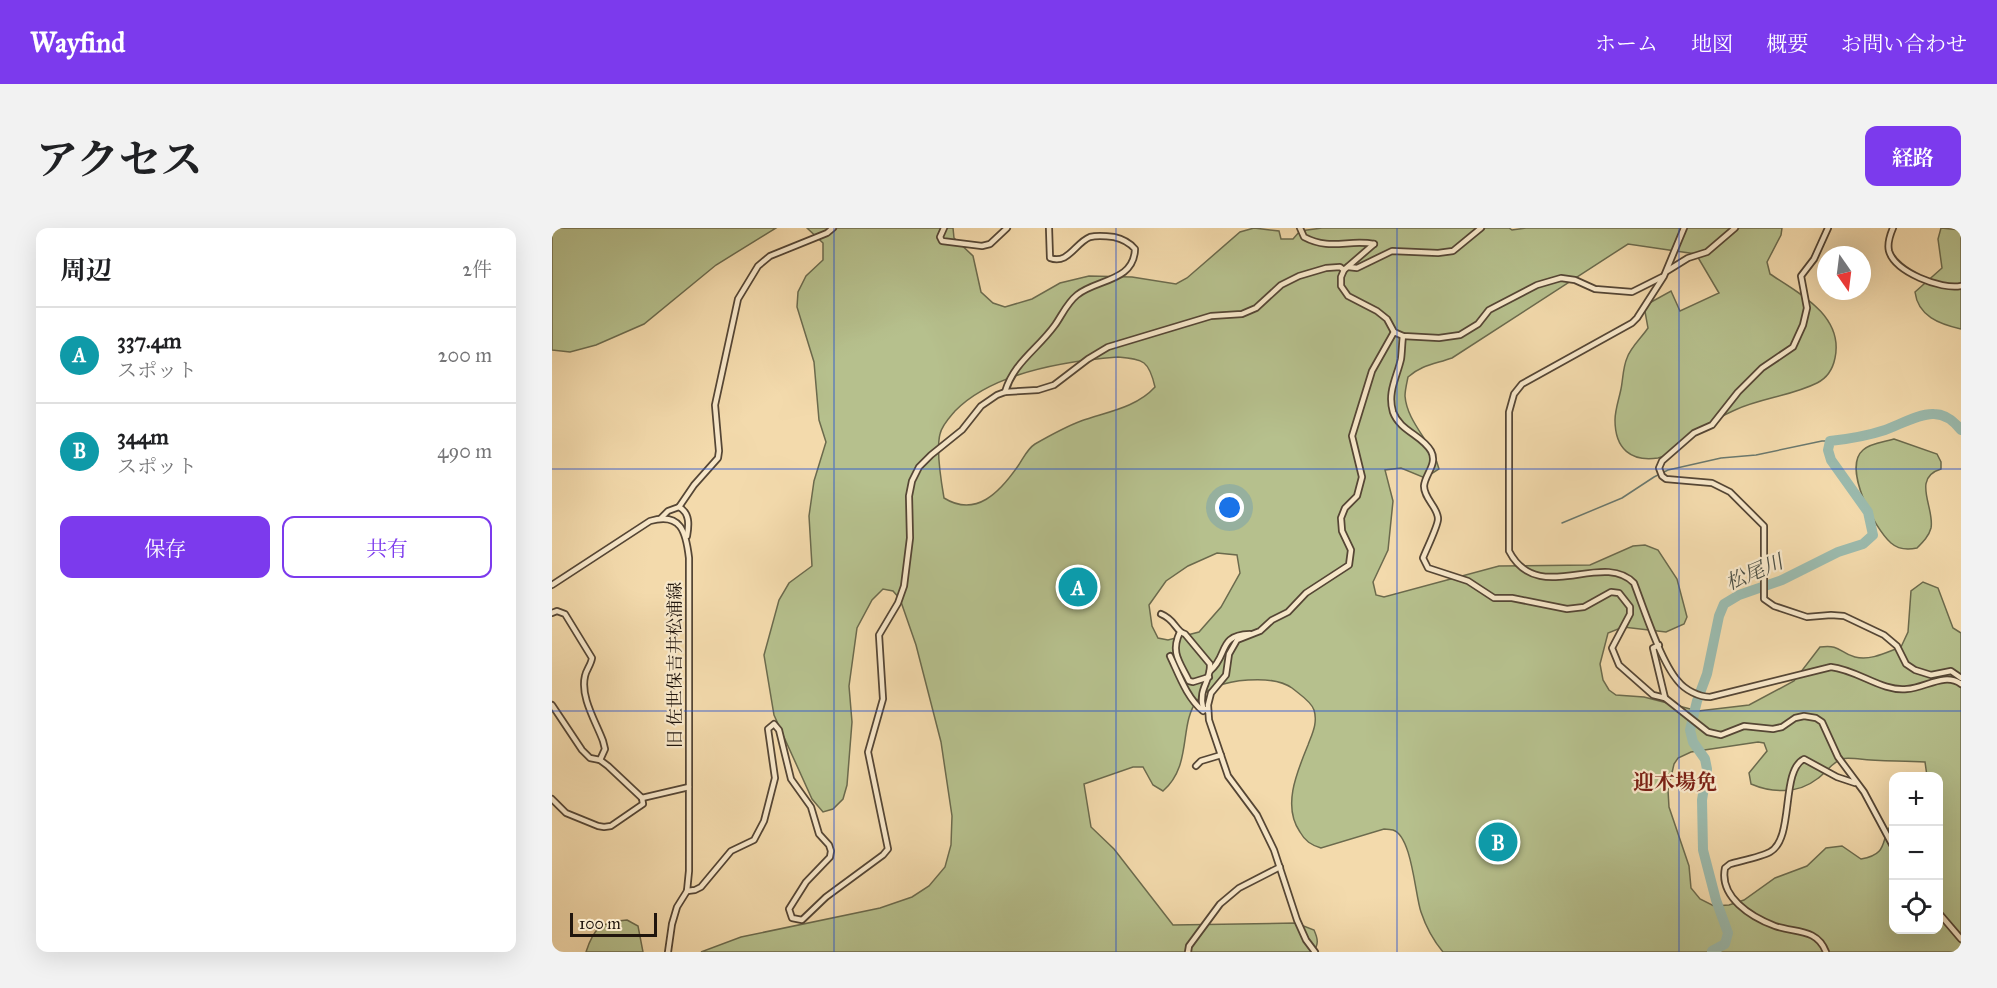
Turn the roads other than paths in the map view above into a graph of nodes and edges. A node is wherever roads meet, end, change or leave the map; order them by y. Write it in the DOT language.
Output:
graph roads {
  1 [pos="833,228"];
  2 [pos="944,228"];
  3 [pos="1007,228"];
  4 [pos="1049,228"];
  5 [pos="1300,228"];
  6 [pos="1481,228"];
  7 [pos="1684,228"];
  8 [pos="1735,228"];
  9 [pos="1828,228"];
  10 [pos="1893,228"];
  11 [pos="1346,268"];
  12 [pos="1665,274"];
  13 [pos="1961,286"];
  14 [pos="1394,332"];
  15 [pos="1403,336"];
  16 [pos="1005,392"];
  17 [pos="679,507"];
  18 [pos="661,518"];
  19 [pos="687,539"];
  20 [pos="552,585"];
  21 [pos="552,613"];
  22 [pos="1161,614"];
  23 [pos="1180,632"];
  24 [pos="1253,634"];
  25 [pos="1659,645"];
  26 [pos="1170,656"];
  27 [pos="1210,671"];
  28 [pos="1209,677"];
  29 [pos="1961,678"];
  30 [pos="1961,684"];
  31 [pos="1665,698"];
  32 [pos="552,705"];
  33 [pos="1209,711"];
  34 [pos="1221,755"];
  35 [pos="600,760"];
  36 [pos="1196,766"];
  37 [pos="1858,784"];
  38 [pos="689,787"];
  39 [pos="642,798"];
  40 [pos="552,799"];
  41 [pos="1889,840"];
  42 [pos="1280,867"];
  43 [pos="687,891"];
  44 [pos="1943,918"];
  45 [pos="1961,939"];
  46 [pos="668,952"];
  47 [pos="1188,952"];
  48 [pos="1315,952"];
  49 [pos="1826,952"];
  1 -- 17 [label="street"];
  2 -- 3 [label="street"];
  4 -- 16 [label="street"];
  5 -- 11 [label="street"];
  6 -- 11 [label="street"];
  7 -- 12 [label="street"];
  8 -- 12 [label="street"];
  9 -- 29 [label="street"];
  10 -- 13 [label="street"];
  11 -- 14 [label="street"];
  11 -- 16 [label="street"];
  12 -- 15 [label="street"];
  12 -- 25 [label="street"];
  14 -- 15 [label="street"];
  14 -- 24 [label="street"];
  15 -- 31 [label="street"];
  16 -- 43 [label="street"];
  17 -- 18 [label="street"];
  17 -- 19 [label="street, 旧 佐世保吉井松浦線"];
  18 -- 19 [label="street"];
  18 -- 20 [label="street"];
  19 -- 38 [label="street, 旧 佐世保吉井松浦線"];
  21 -- 35 [label="street"];
  22 -- 23 [label="street"];
  23 -- 27 [label="street"];
  23 -- 28 [label="street"];
  24 -- 27 [label="street"];
  24 -- 33 [label="street"];
  25 -- 30 [label="street"];
  25 -- 31 [label="street"];
  26 -- 33 [label="street"];
  27 -- 28 [label="street"];
  28 -- 33 [label="street"];
  31 -- 37 [label="street"];
  32 -- 35 [label="street"];
  33 -- 34 [label="street"];
  34 -- 36 [label="street"];
  34 -- 42 [label="street"];
  35 -- 39 [label="street"];
  37 -- 41 [label="street"];
  37 -- 49 [label="street"];
  38 -- 39 [label="street"];
  38 -- 43 [label="street, 旧 佐世保吉井松浦線"];
  39 -- 40 [label="street"];
  42 -- 47 [label="street"];
  42 -- 48 [label="street"];
  43 -- 46 [label="street, 旧 佐世保吉井松浦線"];
  44 -- 45 [label="street"];
}
